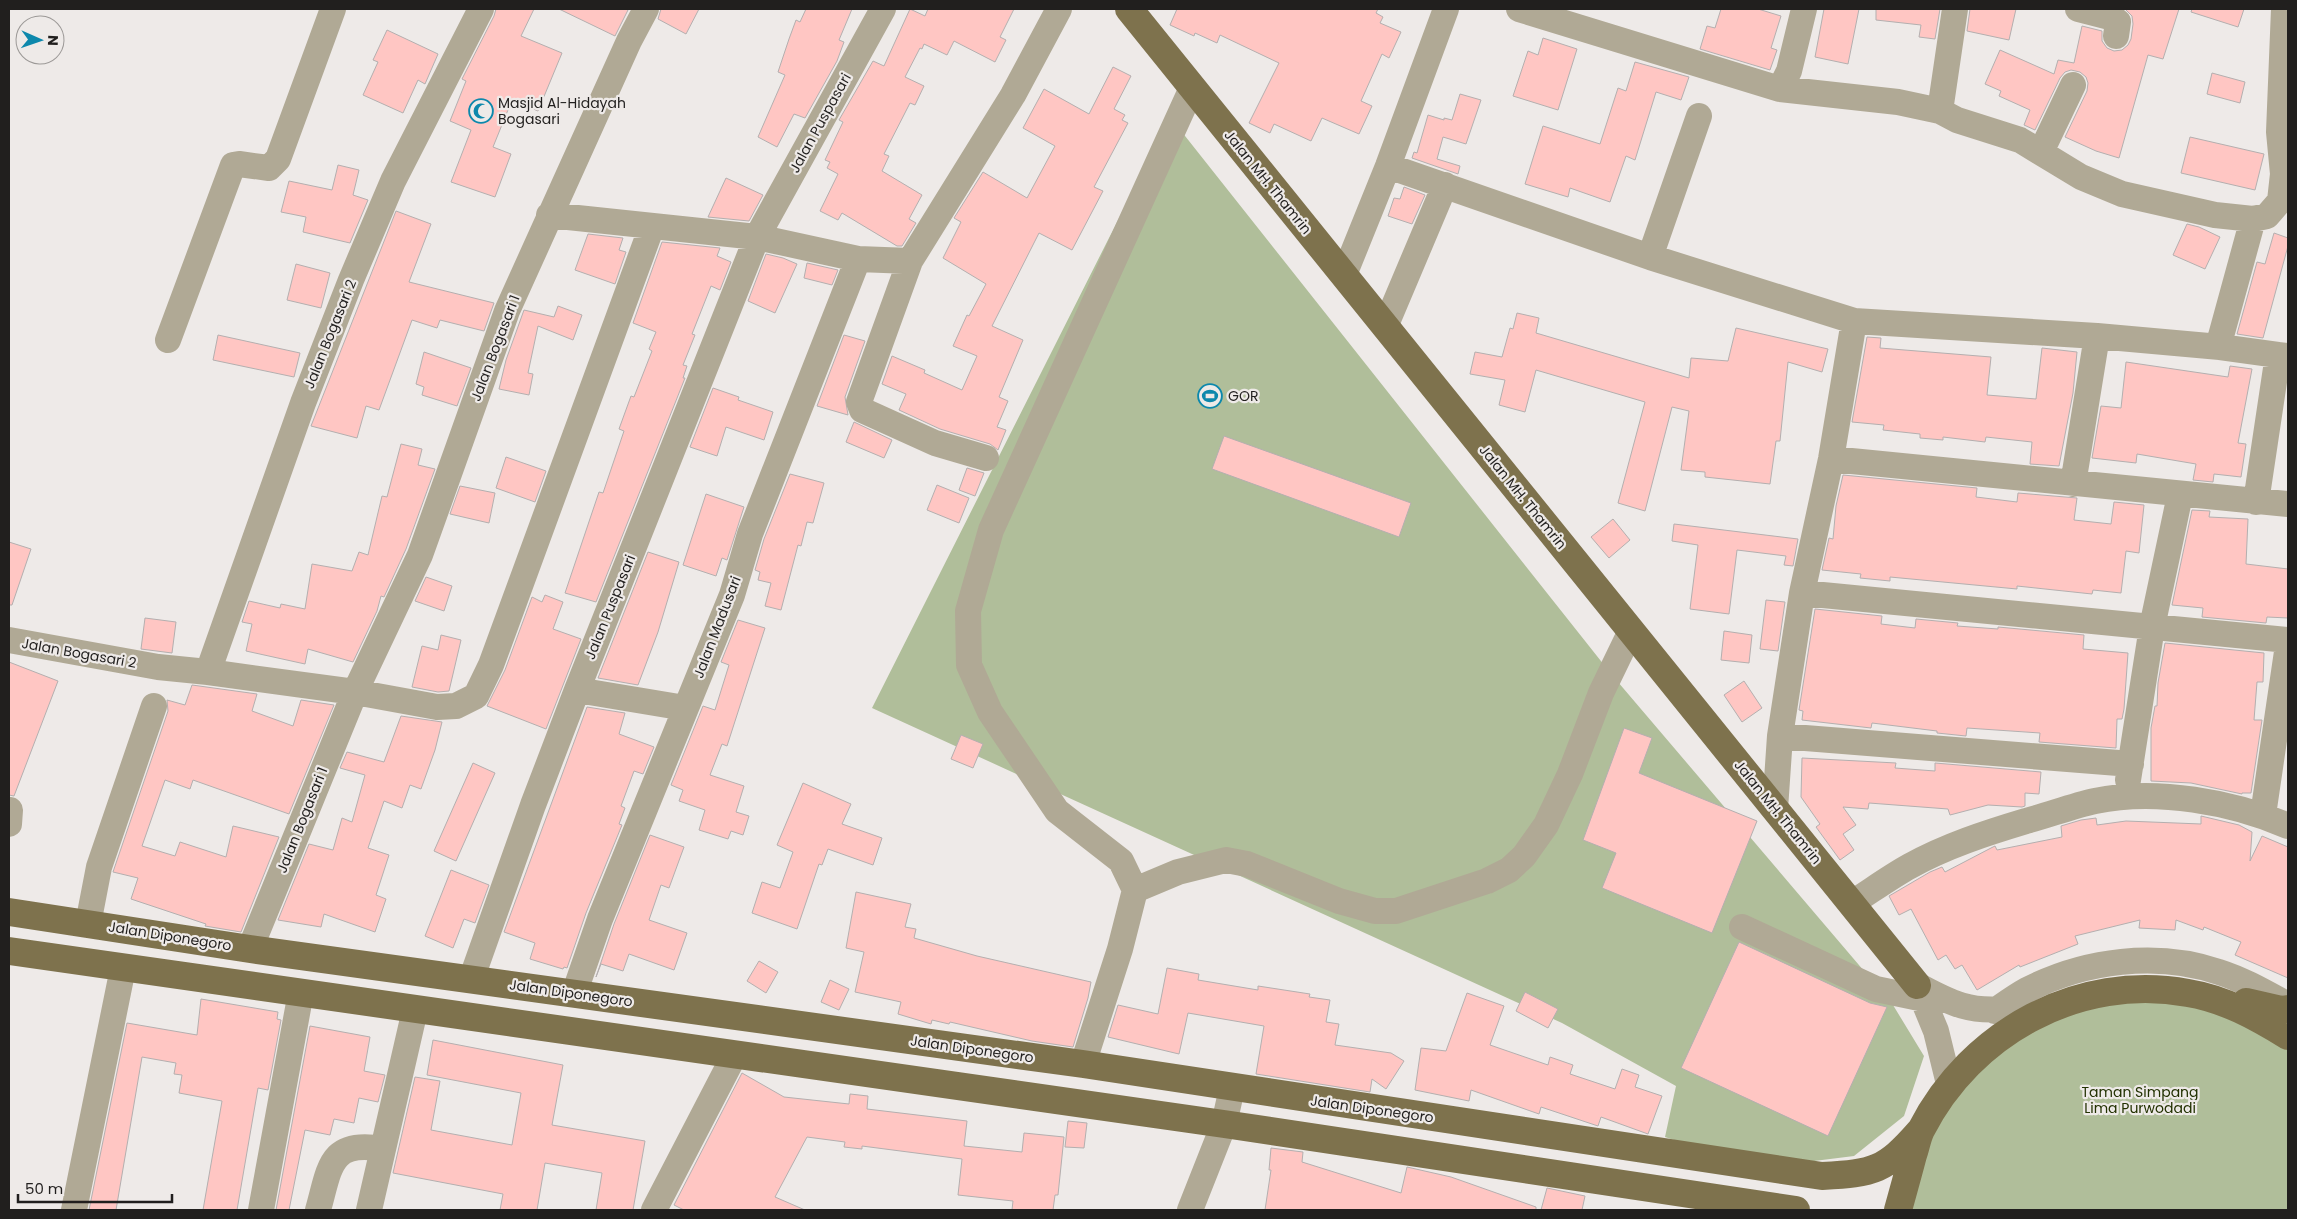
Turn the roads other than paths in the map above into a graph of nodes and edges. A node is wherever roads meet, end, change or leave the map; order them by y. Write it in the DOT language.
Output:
graph roads {
  1 [pos="333,9"];
  2 [pos="481,9"];
  3 [pos="646,9"];
  4 [pos="883,9"];
  5 [pos="1059,9"];
  6 [pos="1129,9"];
  7 [pos="1446,9"];
  8 [pos="1519,9"];
  9 [pos="1804,9"];
  10 [pos="1955,9"];
  11 [pos="2078,9"];
  12 [pos="2284,9"];
  13 [pos="1574,17"];
  14 [pos="2116,36"];
  15 [pos="2073,86"];
  16 [pos="1192,88"];
  17 [pos="1780,89"];
  18 [pos="1940,111"];
  19 [pos="1699,116"];
  20 [pos="2284,133"];
  21 [pos="2041,152"];
  22 [pos="1388,166"];
  23 [pos="1445,185"];
  24 [pos="549,215"];
  25 [pos="2252,219"];
  26 [pos="652,226"];
  27 [pos="757,237"];
  28 [pos="1650,257"];
  29 [pos="858,259"];
  30 [pos="910,261"];
  31 [pos="1344,275"];
  32 [pos="1854,321"];
  33 [pos="1386,327"];
  34 [pos="2097,336"];
  35 [pos="168,340"];
  36 [pos="2220,347"];
  37 [pos="2283,355"];
  38 [pos="986,458"];
  39 [pos="1831,459"];
  40 [pos="2073,484"];
  41 [pos="2180,495"];
  42 [pos="2256,502"];
  43 [pos="2288,504"];
  44 [pos="1802,593"];
  45 [pos="2152,627"];
  46 [pos="1631,631"];
  47 [pos="9,640"];
  48 [pos="2288,640"];
  49 [pos="2288,645"];
  50 [pos="208,672"];
  51 [pos="577,690"];
  52 [pos="356,692"];
  53 [pos="154,706"];
  54 [pos="685,708"];
  55 [pos="1780,736"];
  56 [pos="2131,764"];
  57 [pos="2125,797"];
  58 [pos="1775,809"];
  59 [pos="2264,815"];
  60 [pos="2288,826"];
  61 [pos="1135,890"];
  62 [pos="1852,903"];
  63 [pos="9,912"];
  64 [pos="88,924"];
  65 [pos="1742,928"];
  66 [pos="250,949"];
  67 [pos="9,951"];
  68 [pos="123,968"];
  69 [pos="471,980"];
  70 [pos="301,992"];
  71 [pos="1921,992"];
  72 [pos="2188,993"];
  73 [pos="574,994"];
  74 [pos="2288,1005"];
  75 [pos="2052,1006"];
  76 [pos="2288,1009"];
  77 [pos="415,1010"];
  78 [pos="1995,1011"];
  79 [pos="2288,1036"];
  80 [pos="735,1054"];
  81 [pos="1083,1064"];
  82 [pos="1949,1084"];
  83 [pos="1232,1088"];
  84 [pos="1224,1124"];
  85 [pos="1920,1131"];
  86 [pos="383,1149"];
  87 [pos="74,1210"];
  88 [pos="261,1210"];
  89 [pos="318,1210"];
  90 [pos="369,1210"];
  91 [pos="654,1210"];
  92 [pos="1190,1210"];
  93 [pos="1796,1210"];
  94 [pos="1898,1210"];
  1 -- 35 [label="street"];
  2 -- 50 [label="street, Jalan Bogasari 2"];
  3 -- 24 [label="street, Jalan Bogasari 1"];
  4 -- 27 [label="street, Jalan Puspasari"];
  5 -- 30 [label="street"];
  6 -- 16 [label="main road, Jalan MH. Thamrin"];
  7 -- 22 [label="street"];
  8 -- 13 [label="street"];
  9 -- 17 [label="street"];
  10 -- 18 [label="street"];
  11 -- 14 [label="street"];
  12 -- 20 [label="street"];
  13 -- 17 [label="street"];
  15 -- 21 [label="street"];
  16 -- 31 [label="main road, Jalan MH. Thamrin"];
  16 -- 61 [label="street"];
  17 -- 18 [label="street"];
  18 -- 21 [label="street"];
  19 -- 28 [label="street"];
  20 -- 25 [label="street"];
  21 -- 25 [label="street"];
  22 -- 23 [label="street"];
  22 -- 31 [label="street"];
  23 -- 28 [label="street"];
  23 -- 33 [label="street"];
  24 -- 26 [label="street"];
  24 -- 52 [label="street, Jalan Bogasari 1"];
  25 -- 36 [label="street"];
  26 -- 27 [label="street"];
  26 -- 52 [label="street"];
  27 -- 29 [label="street"];
  27 -- 51 [label="street, Jalan Puspasari"];
  28 -- 32 [label="street"];
  29 -- 30 [label="street"];
  29 -- 54 [label="street, Jalan Madusari"];
  30 -- 38 [label="street"];
  31 -- 33 [label="main road, Jalan MH. Thamrin"];
  32 -- 34 [label="street"];
  32 -- 39 [label="street"];
  33 -- 46 [label="main road, Jalan MH. Thamrin"];
  34 -- 36 [label="street"];
  34 -- 40 [label="street"];
  36 -- 37 [label="street"];
  37 -- 42 [label="street"];
  39 -- 40 [label="street"];
  39 -- 44 [label="street"];
  40 -- 41 [label="street"];
  41 -- 42 [label="street"];
  41 -- 45 [label="street"];
  42 -- 43 [label="street"];
  44 -- 45 [label="street"];
  44 -- 55 [label="street"];
  45 -- 48 [label="street"];
  45 -- 56 [label="street"];
  46 -- 58 [label="main road, Jalan MH. Thamrin"];
  46 -- 61 [label="street"];
  47 -- 50 [label="street, Jalan Bogasari 2"];
  49 -- 59 [label="street"];
  50 -- 52 [label="street, Jalan Bogasari 2"];
  51 -- 54 [label="street"];
  51 -- 69 [label="street, Jalan Puspasari"];
  52 -- 66 [label="street, Jalan Bogasari 1"];
  53 -- 64 [label="street"];
  54 -- 73 [label="street, Jalan Madusari"];
  55 -- 56 [label="street"];
  55 -- 58 [label="street"];
  56 -- 57 [label="street"];
  57 -- 59 [label="street"];
  57 -- 62 [label="street"];
  58 -- 62 [label="main road, Jalan MH. Thamrin"];
  59 -- 60 [label="street"];
  61 -- 81 [label="street"];
  62 -- 71 [label="main road, Jalan MH. Thamrin"];
  63 -- 64 [label="main road, Jalan Diponegoro"];
  64 -- 66 [label="main road, Jalan Diponegoro"];
  65 -- 71 [label="street"];
  66 -- 69 [label="main road, Jalan Diponegoro"];
  67 -- 68 [label="main road"];
  68 -- 70 [label="main road"];
  68 -- 87 [label="street"];
  69 -- 73 [label="main road, Jalan Diponegoro"];
  70 -- 77 [label="main road"];
  70 -- 88 [label="street"];
  71 -- 78 [label="street"];
  71 -- 82 [label="street"];
  72 -- 75 [label="main road"];
  72 -- 76 [label="main road"];
  72 -- 79 [label="main road"];
  73 -- 81 [label="main road, Jalan Diponegoro"];
  74 -- 78 [label="street"];
  75 -- 78 [label="street"];
  75 -- 82 [label="main road"];
  77 -- 80 [label="main road"];
  77 -- 86 [label="street"];
  80 -- 84 [label="main road"];
  80 -- 91 [label="street"];
  81 -- 83 [label="main road, Jalan Diponegoro"];
  82 -- 85 [label="main road"];
  83 -- 84 [label="street"];
  83 -- 85 [label="main road, Jalan Diponegoro"];
  84 -- 92 [label="street"];
  84 -- 93 [label="main road"];
  85 -- 94 [label="main road"];
  86 -- 89 [label="street"];
  86 -- 90 [label="street"];
}
